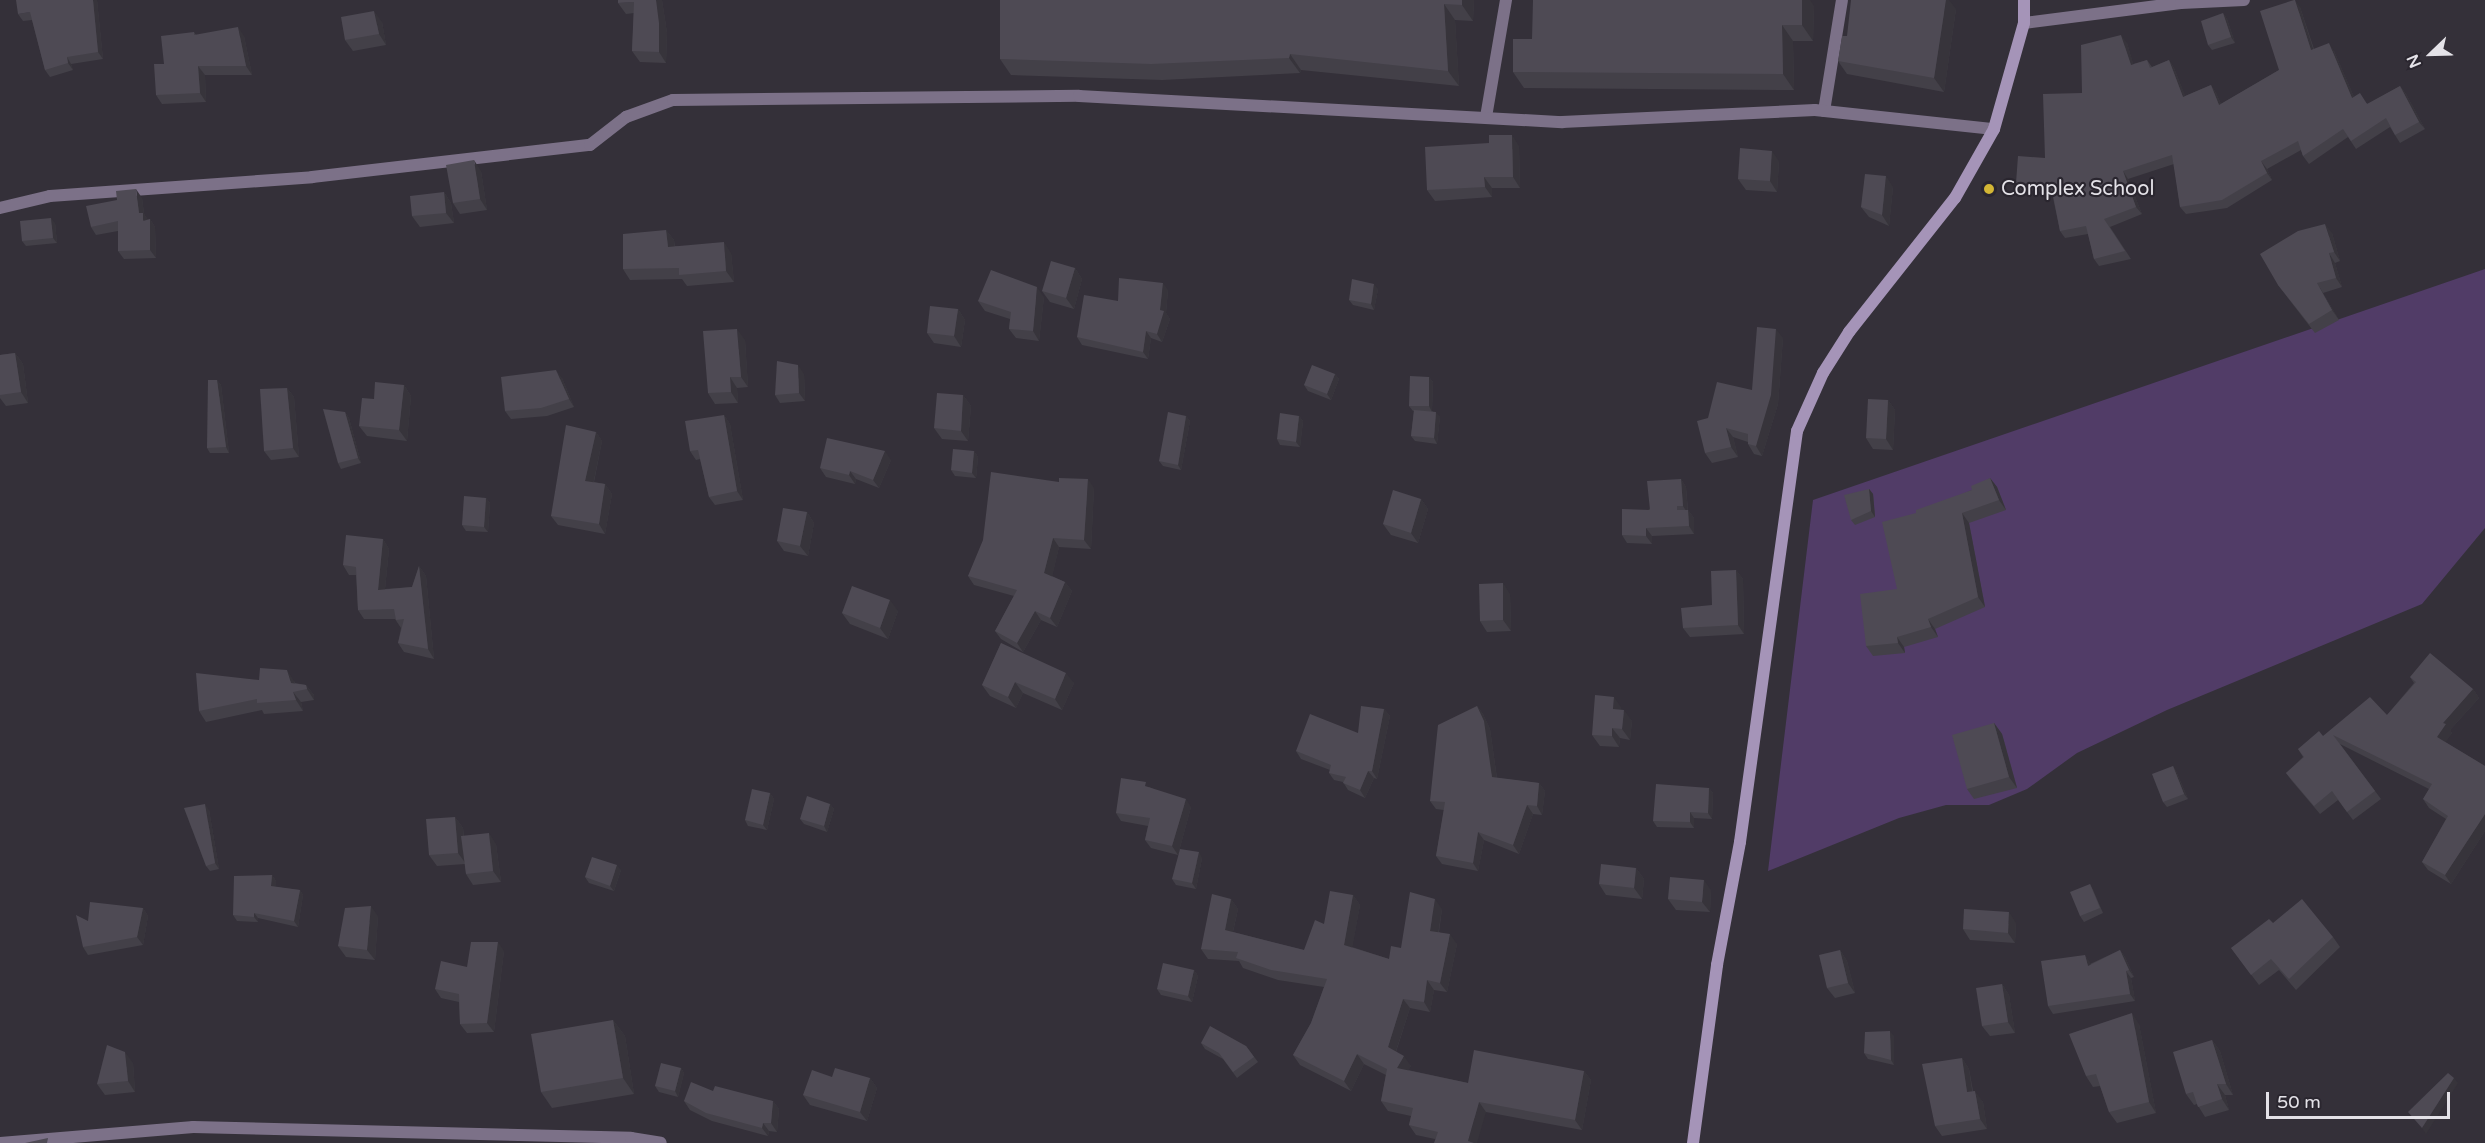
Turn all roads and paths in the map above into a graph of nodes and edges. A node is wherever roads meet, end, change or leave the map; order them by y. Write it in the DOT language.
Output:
graph roads {
  1 [pos="1506,0"];
  2 [pos="1842,0"];
  3 [pos="2025,0"];
  4 [pos="2244,0"];
  5 [pos="2024,23"];
  6 [pos="1824,111"];
  7 [pos="1486,117"];
  8 [pos="1994,129"];
  9 [pos="0,208"];
  10 [pos="0,1143"];
  11 [pos="661,1143"];
  12 [pos="1693,1143"];
  1 -- 7 [label="street"];
  2 -- 6 [label="street"];
  3 -- 5 [label="main road"];
  4 -- 5 [label="street"];
  5 -- 8 [label="main road"];
  6 -- 7 [label="street"];
  6 -- 8 [label="street"];
  7 -- 9 [label="street"];
  8 -- 12 [label="main road"];
  10 -- 11 [label="street"];
}
